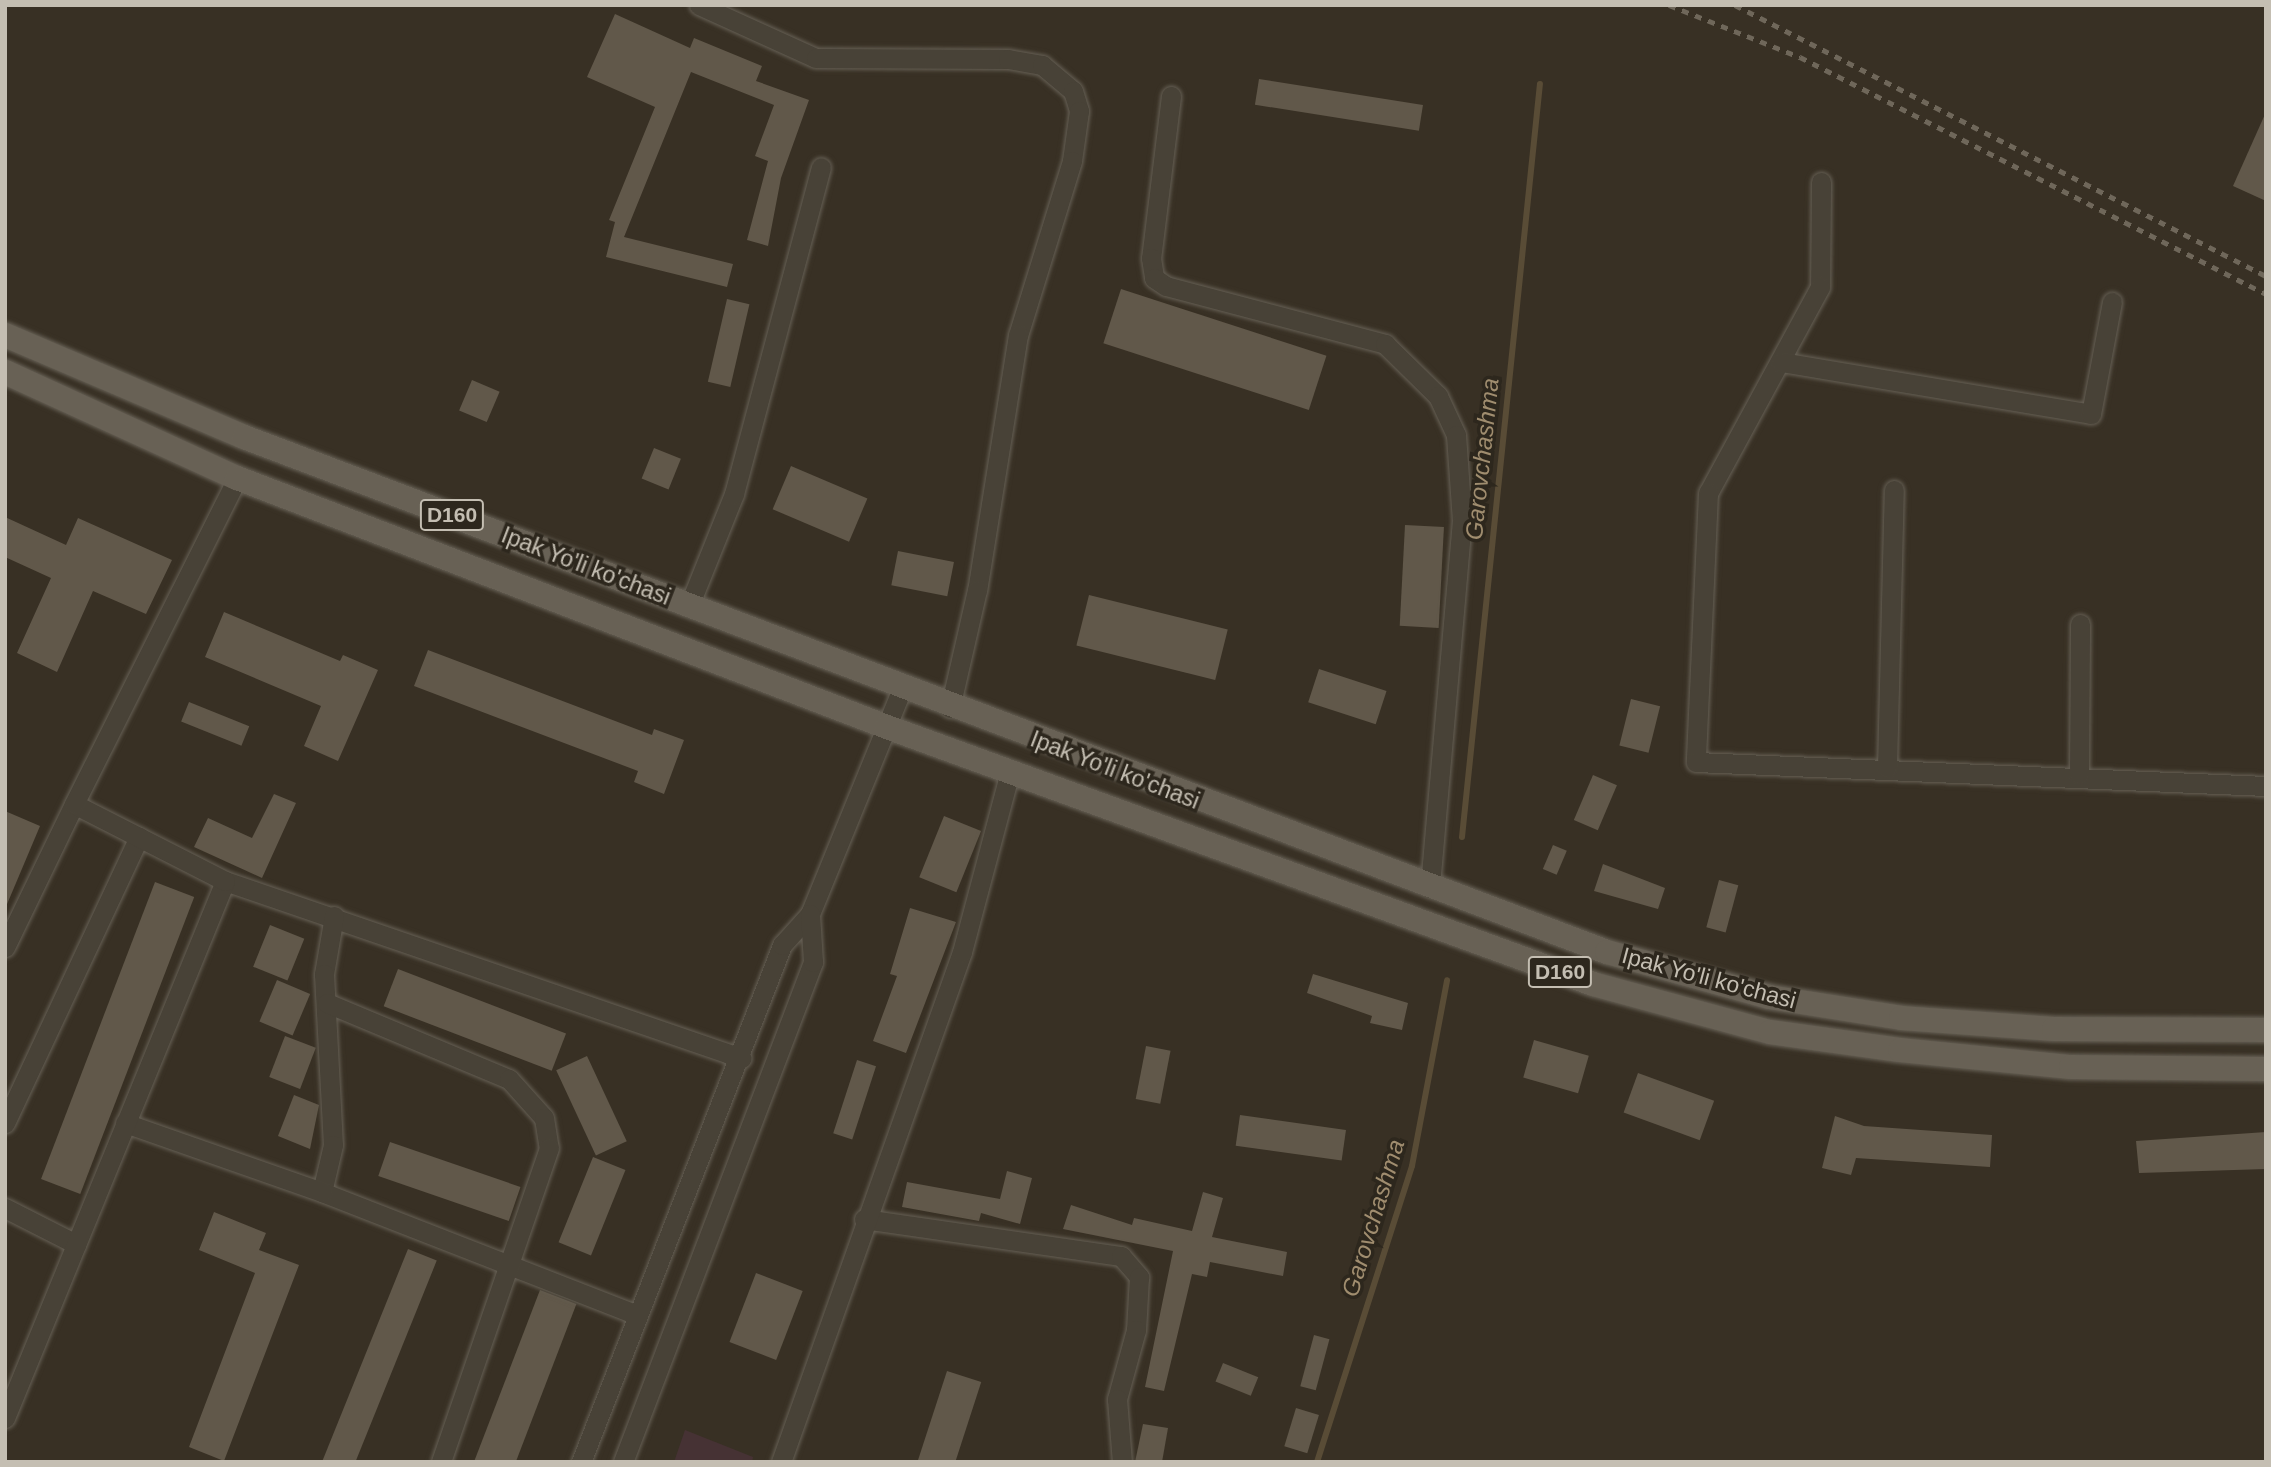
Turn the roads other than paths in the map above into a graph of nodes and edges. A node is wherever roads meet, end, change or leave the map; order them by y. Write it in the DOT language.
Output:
graph roads {
  1 [pos="699,5"];
  2 [pos="1171,96"];
  3 [pos="821,167"];
  4 [pos="1821,182"];
  5 [pos="2112,302"];
  6 [pos="5,335"];
  7 [pos="1781,362"];
  8 [pos="5,372"];
  9 [pos="237,478"];
  10 [pos="1894,490"];
  11 [pos="689,606"];
  12 [pos="2080,624"];
  13 [pos="902,689"];
  14 [pos="950,708"];
  15 [pos="887,727"];
  16 [pos="1887,768"];
  17 [pos="1010,771"];
  18 [pos="2079,774"];
  19 [pos="2266,786"];
  20 [pos="74,804"];
  21 [pos="139,837"];
  22 [pos="225,881"];
  23 [pos="1430,888"];
  24 [pos="810,914"];
  25 [pos="334,916"];
  26 [pos="5,947"];
  27 [pos="327,1003"];
  28 [pos="2266,1030"];
  29 [pos="741,1058"];
  30 [pos="2266,1069"];
  31 [pos="5,1123"];
  32 [pos="125,1123"];
  33 [pos="322,1192"];
  34 [pos="5,1208"];
  35 [pos="864,1219"];
  36 [pos="76,1244"];
  37 [pos="512,1265"];
  38 [pos="638,1315"];
  39 [pos="5,1418"];
  40 [pos="441,1462"];
  41 [pos="581,1462"];
  42 [pos="623,1462"];
  43 [pos="780,1462"];
  44 [pos="1122,1462"];
  1 -- 14 [label="street"];
  2 -- 23 [label="street"];
  3 -- 11 [label="street"];
  4 -- 7 [label="street"];
  5 -- 7 [label="street"];
  6 -- 11 [label="main road, Ipak Yo'li ko'chasi / D160"];
  7 -- 16 [label="street"];
  8 -- 9 [label="main road, Ipak Yo'li ko'chasi / D160"];
  9 -- 15 [label="main road, Ipak Yo'li ko'chasi / D160"];
  9 -- 20 [label="street"];
  10 -- 16 [label="street"];
  11 -- 13 [label="main road, Ipak Yo'li ko'chasi / D160"];
  12 -- 18 [label="street"];
  13 -- 14 [label="main road, Ipak Yo'li ko'chasi / D160"];
  13 -- 15 [label="street"];
  14 -- 23 [label="main road, Ipak Yo'li ko'chasi / D160"];
  15 -- 17 [label="main road, Ipak Yo'li ko'chasi / D160"];
  15 -- 24 [label="street"];
  16 -- 18 [label="street"];
  17 -- 30 [label="main road, Ipak Yo'li ko'chasi / D160"];
  17 -- 35 [label="street"];
  18 -- 19 [label="street"];
  20 -- 21 [label="street"];
  20 -- 26 [label="street"];
  21 -- 22 [label="street"];
  21 -- 31 [label="street"];
  22 -- 25 [label="street"];
  22 -- 32 [label="street"];
  23 -- 28 [label="main road, Ipak Yo'li ko'chasi / D160"];
  24 -- 29 [label="street"];
  24 -- 42 [label="street"];
  25 -- 27 [label="street"];
  25 -- 29 [label="street"];
  27 -- 33 [label="street"];
  27 -- 37 [label="street"];
  29 -- 38 [label="street"];
  32 -- 33 [label="street"];
  32 -- 36 [label="street"];
  33 -- 37 [label="street"];
  34 -- 36 [label="street"];
  35 -- 43 [label="street"];
  35 -- 44 [label="street"];
  36 -- 39 [label="street"];
  37 -- 38 [label="street"];
  37 -- 40 [label="street"];
  38 -- 41 [label="street"];
}
